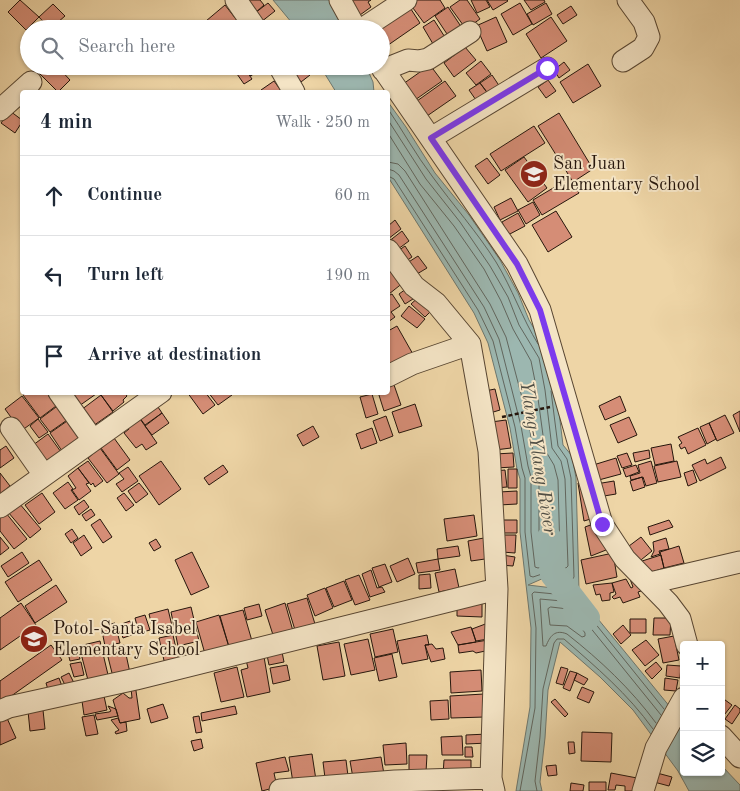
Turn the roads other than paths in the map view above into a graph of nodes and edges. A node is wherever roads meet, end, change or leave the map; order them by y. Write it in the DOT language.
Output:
graph roads {
  1 [pos="236,0"];
  2 [pos="340,0"];
  3 [pos="406,0"];
  4 [pos="628,0"];
  5 [pos="250,20"];
  6 [pos="351,20"];
  7 [pos="376,20"];
  8 [pos="470,32"];
  9 [pos="623,61"];
  10 [pos="390,66"];
  11 [pos="547,68"];
  12 [pos="284,75"];
  13 [pos="387,75"];
  14 [pos="31,82"];
  15 [pos="22,90"];
  16 [pos="293,90"];
  17 [pos="20,92"];
  18 [pos="0,110"];
  19 [pos="431,138"];
  20 [pos="390,253"];
  21 [pos="470,344"];
  22 [pos="390,375"];
  23 [pos="61,395"];
  24 [pos="150,396"];
  25 [pos="11,428"];
  26 [pos="93,440"];
  27 [pos="44,475"];
  28 [pos="0,507"];
  29 [pos="740,562"];
  30 [pos="650,583"];
  31 [pos="497,589"];
  32 [pos="685,641"];
  33 [pos="680,705"];
  34 [pos="0,711"];
  35 [pos="725,740"];
  36 [pos="740,757"];
  37 [pos="493,784"];
  38 [pos="280,790"];
  39 [pos="644,791"];
  1 -- 5 [label="street"];
  2 -- 6 [label="street"];
  3 -- 7 [label="street"];
  4 -- 9 [label="street"];
  8 -- 10 [label="street"];
  11 -- 19 [label="street"];
  12 -- 16 [label="street"];
  13 -- 19 [label="street"];
  14 -- 15 [label="street"];
  17 -- 18 [label="street"];
  19 -- 30 [label="street"];
  20 -- 21 [label="street"];
  21 -- 22 [label="street"];
  21 -- 31 [label="street"];
  23 -- 26 [label="street"];
  24 -- 26 [label="street"];
  25 -- 27 [label="street"];
  26 -- 27 [label="street"];
  27 -- 28 [label="street"];
  29 -- 30 [label="street"];
  30 -- 32 [label="street"];
  31 -- 34 [label="street"];
  31 -- 37 [label="street"];
  33 -- 39 [label="street"];
  35 -- 36 [label="street"];
  37 -- 38 [label="street"];
}
